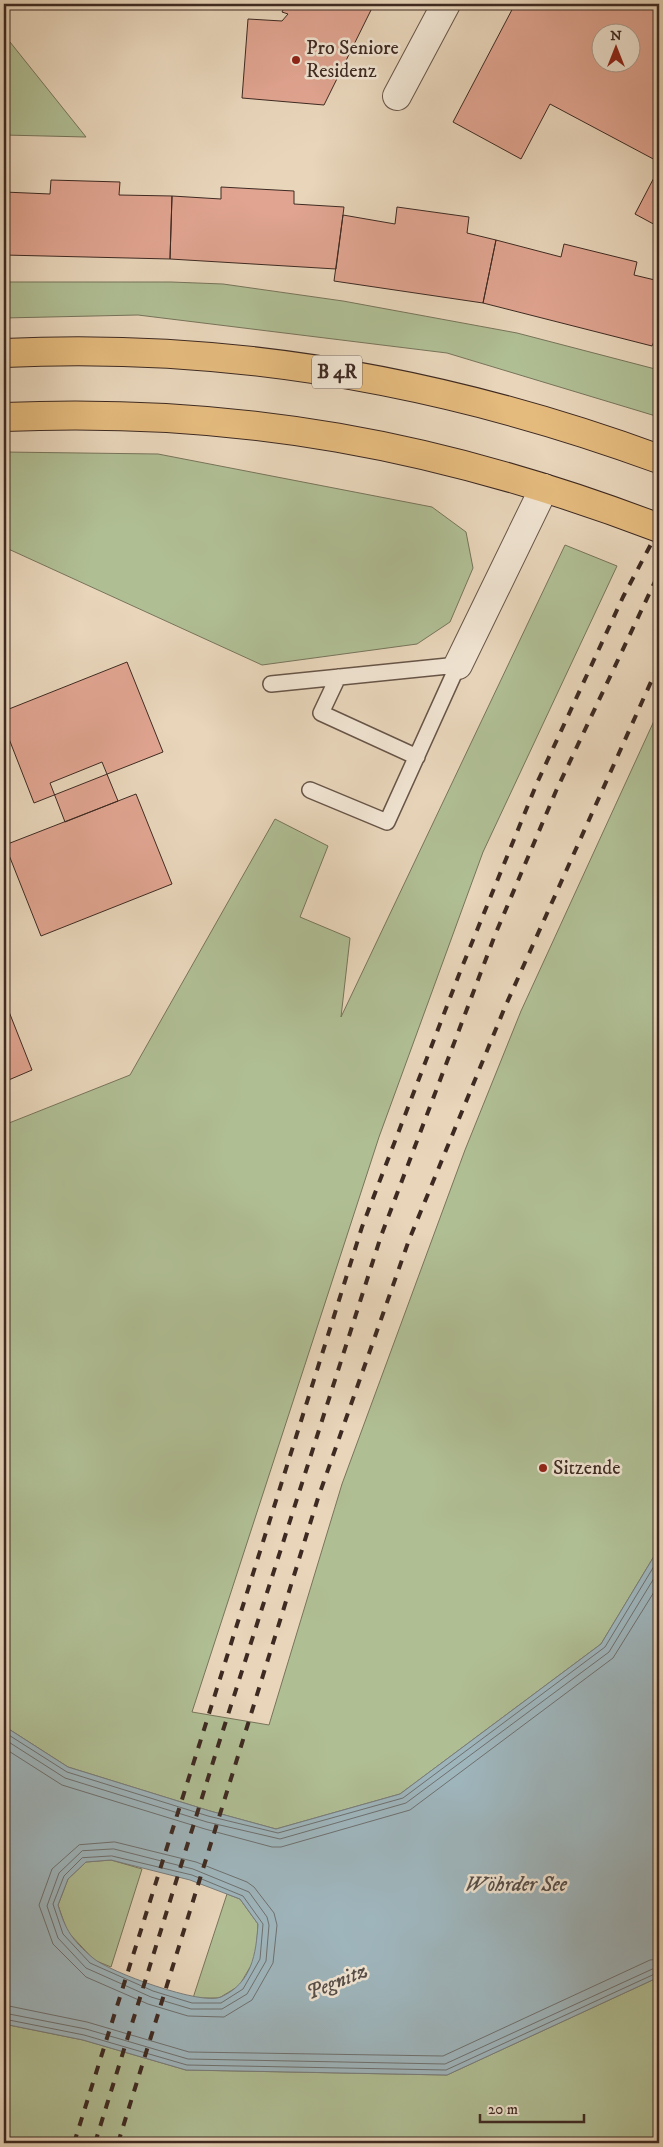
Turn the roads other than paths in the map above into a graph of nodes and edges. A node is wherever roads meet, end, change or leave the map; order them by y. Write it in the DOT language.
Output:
graph roads {
  1 [pos="446,4"];
  2 [pos="397,96"];
  3 [pos="4,353"];
  4 [pos="4,417"];
  5 [pos="659,459"];
  6 [pos="544,488"];
  7 [pos="659,528"];
  8 [pos="458,665"];
  9 [pos="338,678"];
  10 [pos="271,684"];
  11 [pos="417,757"];
  12 [pos="310,790"];
  1 -- 2 [label="street"];
  3 -- 5 [label="main road, B 4R"];
  4 -- 6 [label="main road"];
  6 -- 7 [label="main road"];
  6 -- 8 [label="street"];
  8 -- 9 [label="lane"];
  8 -- 11 [label="lane"];
  9 -- 10 [label="lane"];
  9 -- 11 [label="lane"];
  11 -- 12 [label="lane"];
}
